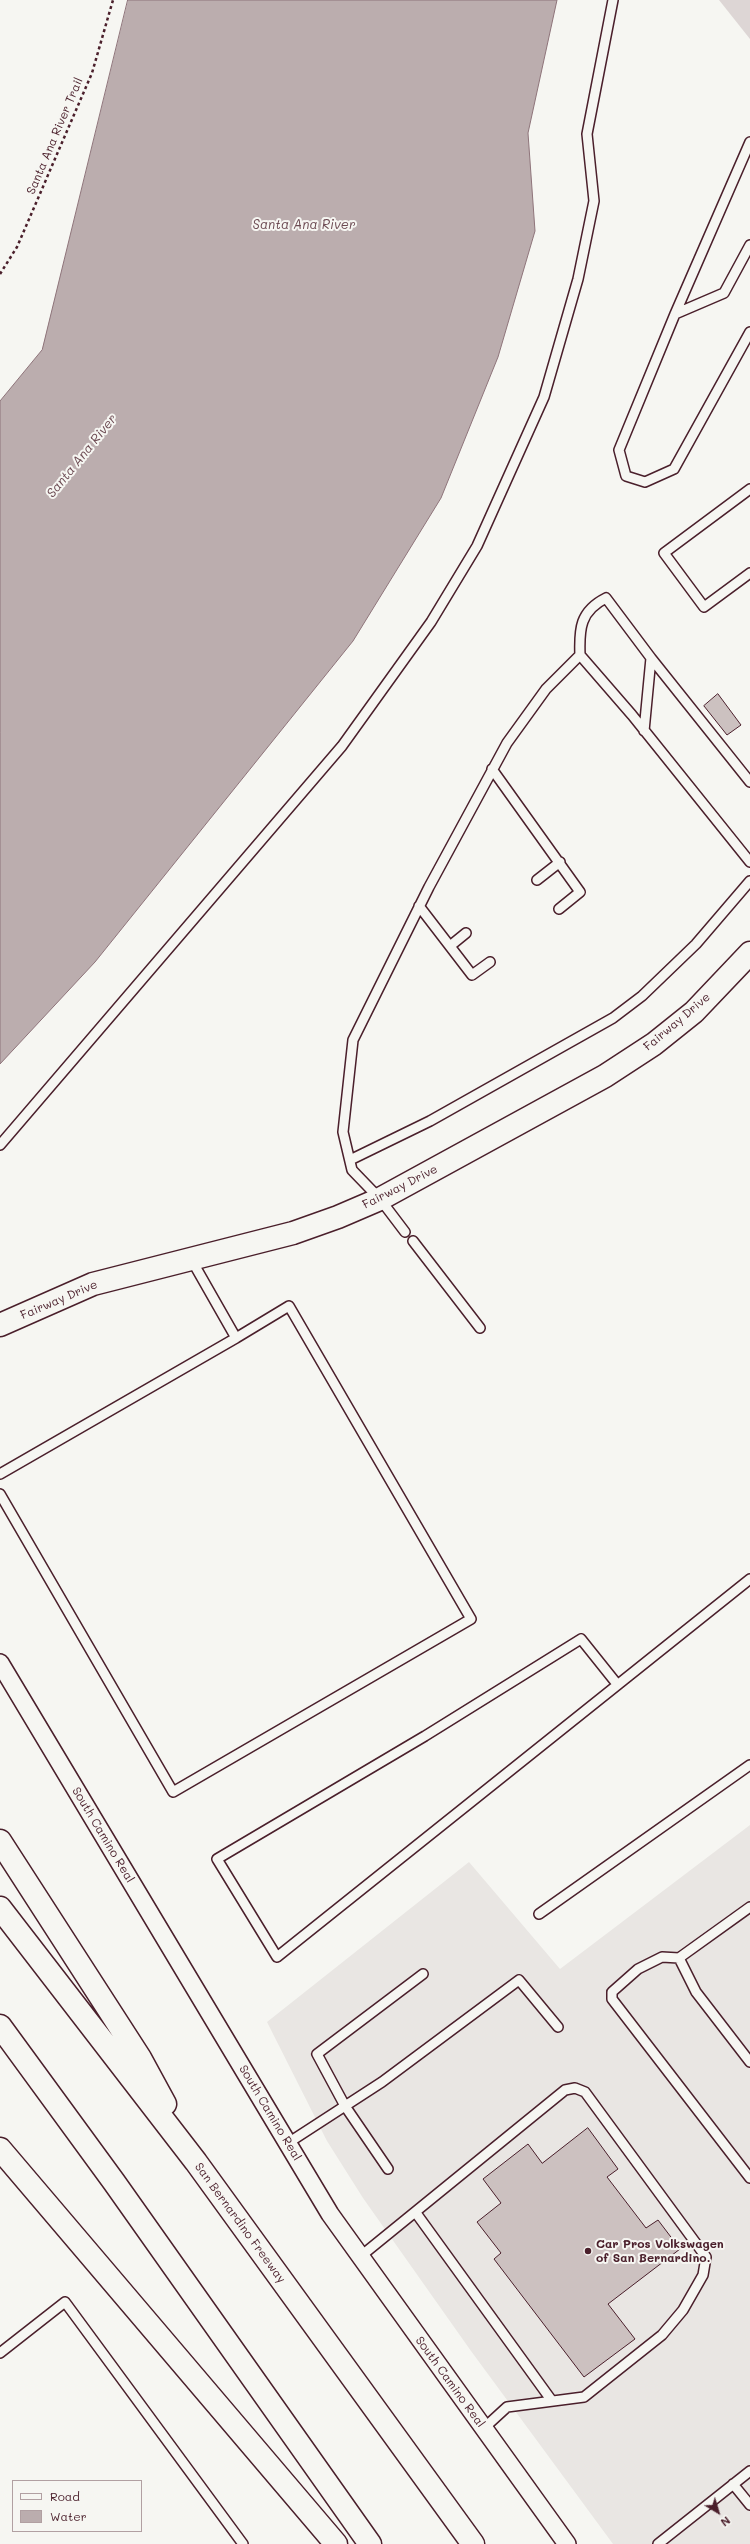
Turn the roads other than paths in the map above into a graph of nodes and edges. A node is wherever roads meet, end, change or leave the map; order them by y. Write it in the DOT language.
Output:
graph roads {
  1 [pos="613,0"];
  2 [pos="750,142"];
  3 [pos="750,245"];
  4 [pos="675,314"];
  5 [pos="749,336"];
  6 [pos="750,489"];
  7 [pos="749,575"];
  8 [pos="580,655"];
  9 [pos="651,658"];
  10 [pos="644,730"];
  11 [pos="492,769"];
  12 [pos="750,782"];
  13 [pos="560,862"];
  14 [pos="750,862"];
  15 [pos="537,880"];
  16 [pos="750,881"];
  17 [pos="742,892"];
  18 [pos="750,897"];
  19 [pos="419,906"];
  20 [pos="559,909"];
  21 [pos="466,933"];
  22 [pos="450,946"];
  23 [pos="750,953"];
  24 [pos="490,962"];
  25 [pos="0,1146"];
  26 [pos="350,1160"];
  27 [pos="380,1199"];
  28 [pos="405,1232"];
  29 [pos="412,1241"];
  30 [pos="191,1259"];
  31 [pos="0,1325"];
  32 [pos="480,1328"];
  33 [pos="236,1338"];
  34 [pos="0,1474"];
  35 [pos="0,1494"];
  36 [pos="750,1579"];
  37 [pos="0,1663"];
  38 [pos="617,1684"];
  39 [pos="750,1765"];
  40 [pos="0,1842"];
  41 [pos="750,1907"];
  42 [pos="0,1908"];
  43 [pos="539,1914"];
  44 [pos="679,1958"];
  45 [pos="423,1974"];
  46 [pos="0,2026"];
  47 [pos="558,2027"];
  48 [pos="750,2062"];
  49 [pos="345,2106"];
  50 [pos="288,2143"];
  51 [pos="0,2149"];
  52 [pos="196,2162"];
  53 [pos="388,2169"];
  54 [pos="750,2178"];
  55 [pos="416,2212"];
  56 [pos="360,2256"];
  57 [pos="0,2352"];
  58 [pos="552,2401"];
  59 [pos="483,2429"];
  60 [pos="750,2471"];
  61 [pos="733,2484"];
  62 [pos="750,2505"];
  63 [pos="243,2544"];
  64 [pos="336,2544"];
  65 [pos="370,2544"];
  66 [pos="473,2544"];
  67 [pos="567,2544"];
  68 [pos="658,2544"];
  1 -- 25 [label="lane"];
  2 -- 4 [label="lane"];
  3 -- 4 [label="lane"];
  4 -- 5 [label="lane"];
  6 -- 7 [label="lane"];
  8 -- 9 [label="lane"];
  8 -- 10 [label="lane"];
  8 -- 11 [label="lane"];
  9 -- 10 [label="lane"];
  9 -- 12 [label="lane"];
  10 -- 14 [label="lane"];
  11 -- 13 [label="lane"];
  11 -- 19 [label="lane"];
  13 -- 15 [label="lane"];
  13 -- 20 [label="lane"];
  16 -- 17 [label="lane"];
  17 -- 18 [label="lane"];
  17 -- 26 [label="lane"];
  19 -- 22 [label="lane"];
  19 -- 26 [label="lane"];
  21 -- 22 [label="lane"];
  22 -- 24 [label="lane"];
  23 -- 27 [label="main road, Fairway Drive"];
  26 -- 27 [label="lane"];
  27 -- 28 [label="lane"];
  27 -- 30 [label="main road, Fairway Drive"];
  29 -- 32 [label="lane"];
  30 -- 31 [label="main road, Fairway Drive"];
  30 -- 33 [label="lane"];
  33 -- 34 [label="lane"];
  33 -- 35 [label="lane"];
  36 -- 38 [label="lane"];
  37 -- 50 [label="street, South Camino Real"];
  38 -- 38 [label="lane"];
  39 -- 43 [label="lane"];
  40 -- 52 [label="main road"];
  41 -- 44 [label="lane"];
  42 -- 52 [label="main road, San Bernardino Freeway"];
  44 -- 48 [label="lane"];
  44 -- 54 [label="lane"];
  45 -- 49 [label="lane"];
  46 -- 65 [label="main road"];
  47 -- 49 [label="lane"];
  49 -- 50 [label="lane"];
  49 -- 53 [label="lane"];
  50 -- 56 [label="street, South Camino Real"];
  51 -- 64 [label="main road"];
  52 -- 66 [label="main road, San Bernardino Freeway"];
  55 -- 56 [label="lane"];
  55 -- 58 [label="lane"];
  55 -- 58 [label="lane"];
  56 -- 59 [label="street, South Camino Real"];
  57 -- 63 [label="lane"];
  58 -- 59 [label="lane"];
  59 -- 67 [label="street, South Camino Real"];
  60 -- 61 [label="lane"];
  61 -- 62 [label="lane"];
  61 -- 68 [label="lane"];
}
